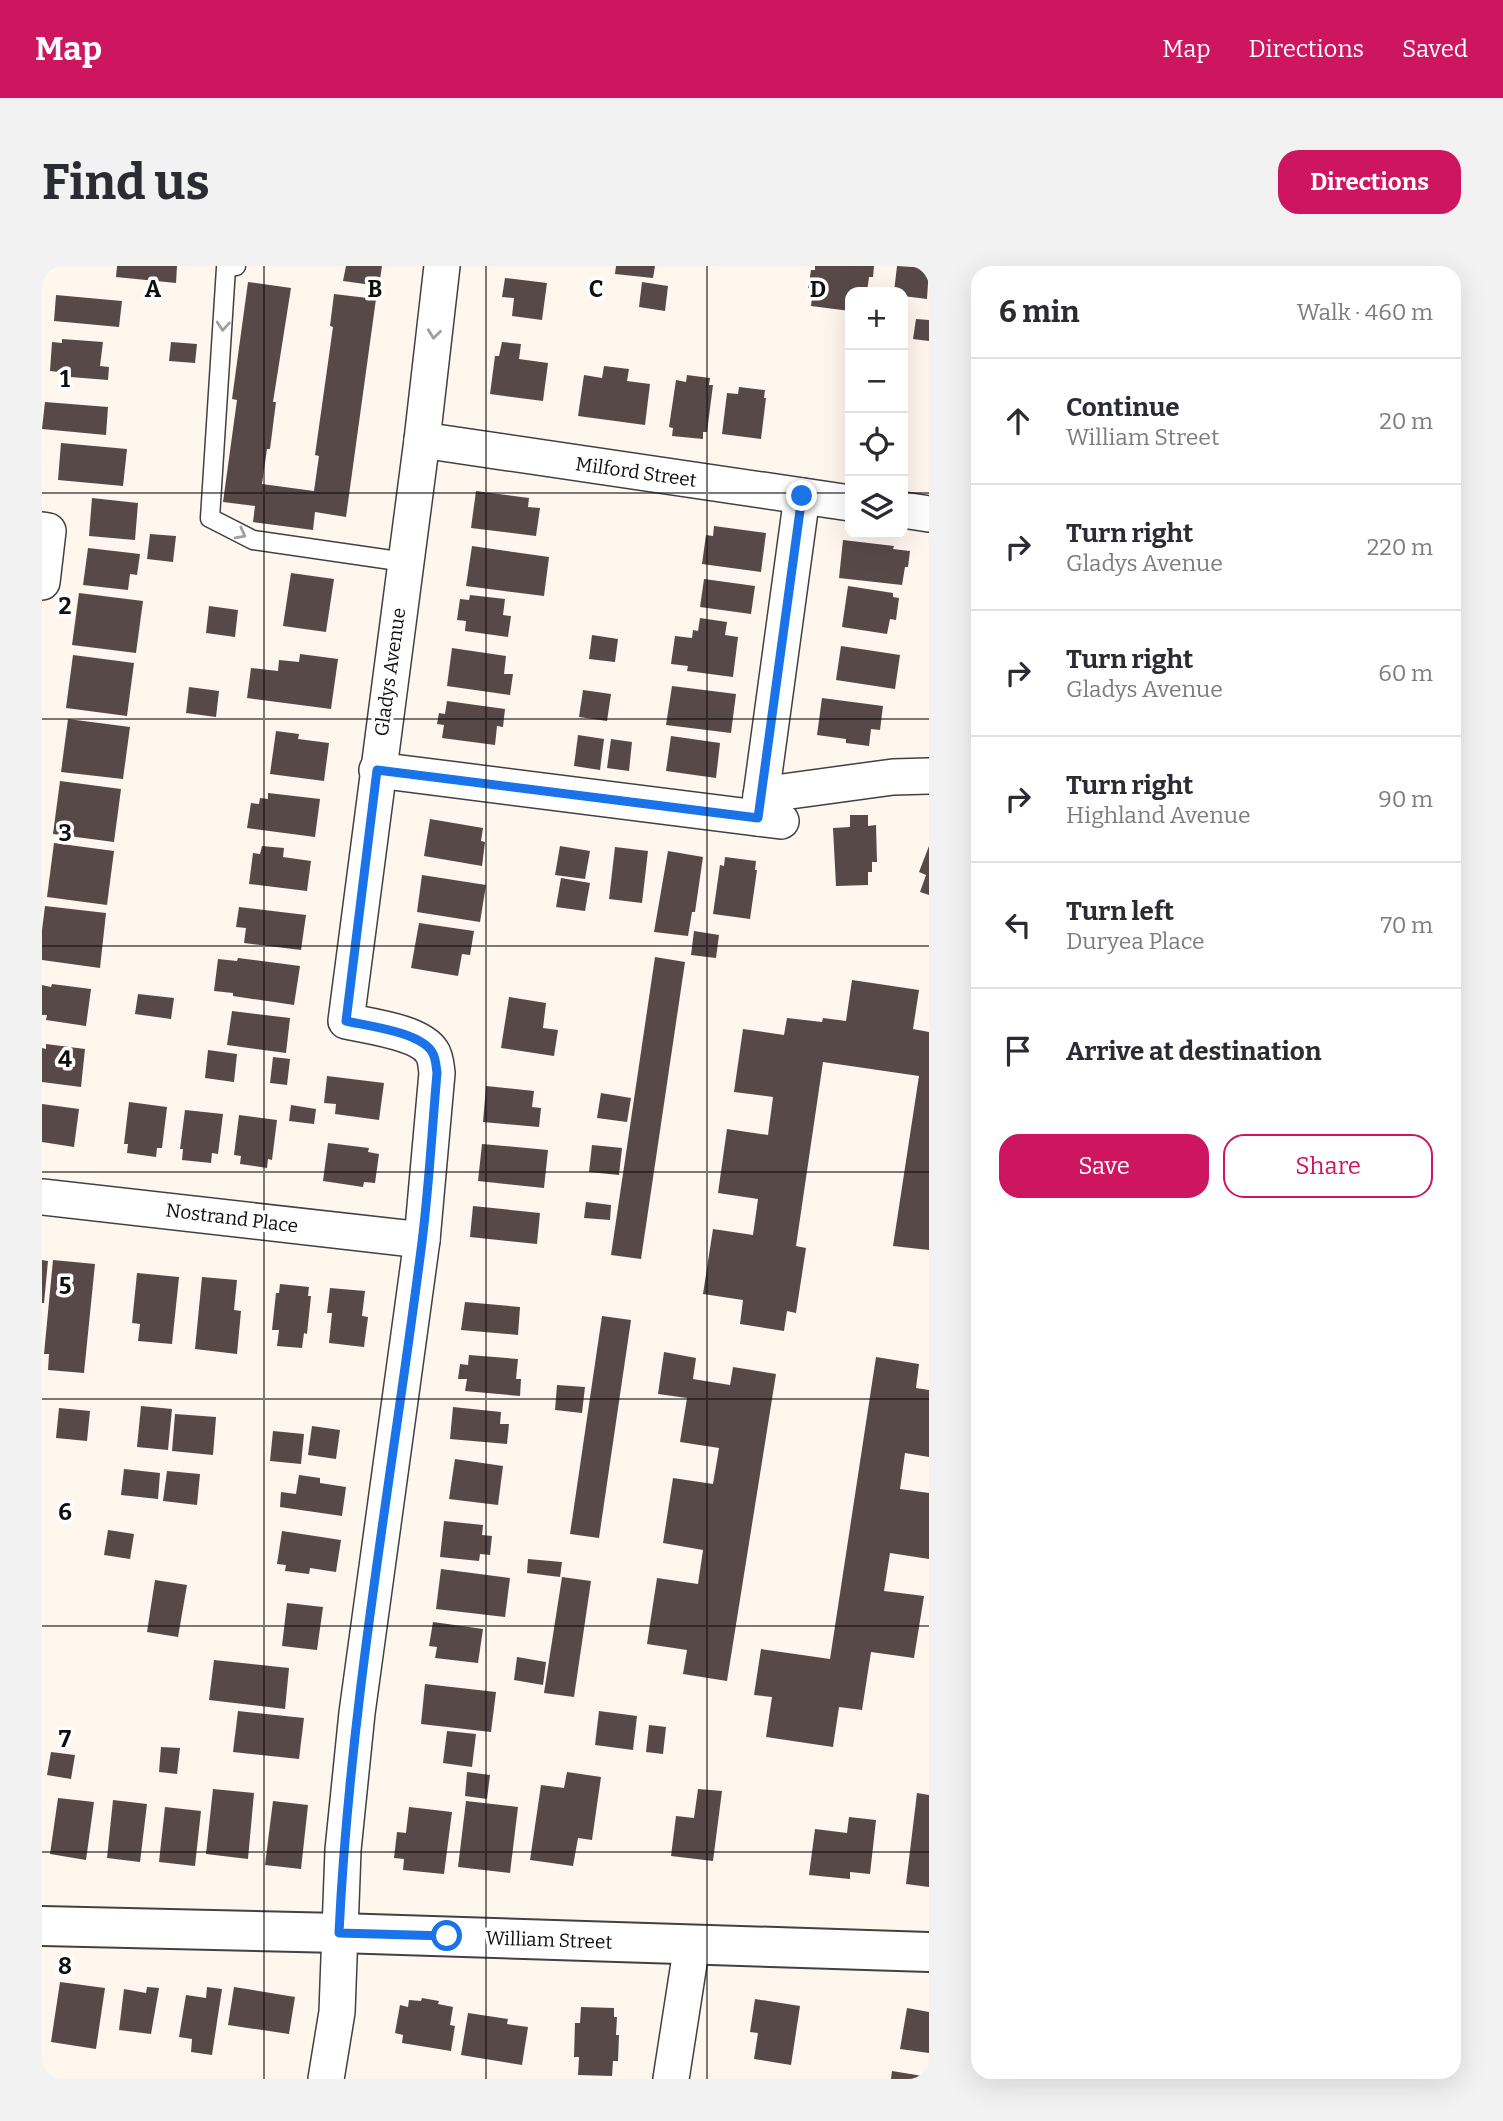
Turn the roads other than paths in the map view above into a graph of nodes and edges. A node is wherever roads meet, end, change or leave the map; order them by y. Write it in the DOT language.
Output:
graph roads {
  1 [pos="236,266"];
  2 [pos="442,266"];
  3 [pos="422,440"];
  4 [pos="802,496"];
  5 [pos="845,502"];
  6 [pos="908,511"];
  7 [pos="929,514"];
  8 [pos="42,530"];
  9 [pos="405,562"];
  10 [pos="42,582"];
  11 [pos="377,770"];
  12 [pos="929,776"];
  13 [pos="767,811"];
  14 [pos="42,1196"];
  15 [pos="422,1240"];
  16 [pos="42,1926"];
  17 [pos="339,1933"];
  18 [pos="692,1944"];
  19 [pos="929,1952"];
  20 [pos="326,2079"];
  21 [pos="671,2079"];
  1 -- 9 [label="lane, one-way"];
  2 -- 3 [label="street, Gladys Avenue, one-way"];
  3 -- 4 [label="street, Milford Street"];
  3 -- 9 [label="street, Gladys Avenue"];
  4 -- 5 [label="street, Milford Street"];
  4 -- 13 [label="street"];
  6 -- 7 [label="street"];
  8 -- 10 [label="street"];
  9 -- 11 [label="street, Gladys Avenue"];
  11 -- 13 [label="street"];
  11 -- 15 [label="street, Gladys Avenue"];
  12 -- 13 [label="street"];
  14 -- 15 [label="street, Nostrand Place"];
  15 -- 17 [label="street, Gladys Avenue"];
  16 -- 17 [label="street, William Street"];
  17 -- 18 [label="street, William Street"];
  17 -- 20 [label="street, Gladys Avenue"];
  18 -- 19 [label="street, William Street"];
  18 -- 21 [label="street"];
}
